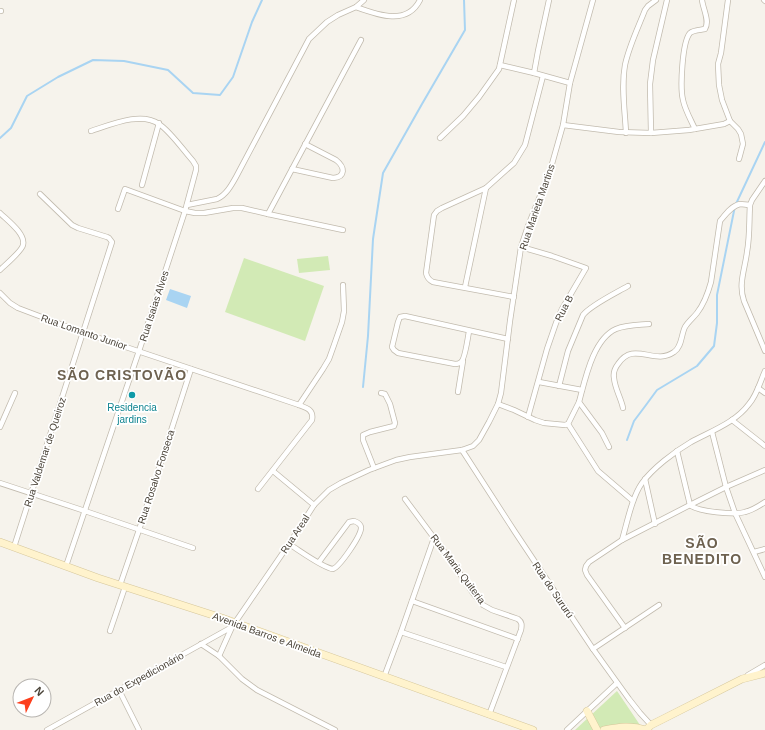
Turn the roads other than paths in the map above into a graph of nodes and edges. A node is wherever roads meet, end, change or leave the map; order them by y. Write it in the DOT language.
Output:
graph roads {
  1 [pos="364,0"];
  2 [pos="420,0"];
  3 [pos="514,0"];
  4 [pos="549,0"];
  5 [pos="593,0"];
  6 [pos="656,0"];
  7 [pos="666,0"];
  8 [pos="702,0"];
  9 [pos="728,0"];
  10 [pos="356,7"];
  11 [pos="361,40"];
  12 [pos="500,65"];
  13 [pos="534,73"];
  14 [pos="543,76"];
  15 [pos="570,83"];
  16 [pos="730,121"];
  17 [pos="159,123"];
  18 [pos="563,125"];
  19 [pos="695,129"];
  20 [pos="90,131"];
  21 [pos="626,133"];
  22 [pos="651,133"];
  23 [pos="440,138"];
  24 [pos="305,144"];
  25 [pos="739,159"];
  26 [pos="292,169"];
  27 [pos="765,181"];
  28 [pos="142,185"];
  29 [pos="486,188"];
  30 [pos="40,194"];
  31 [pos="187,205"];
  32 [pos="750,205"];
  33 [pos="118,209"];
  34 [pos="185,211"];
  35 [pos="0,213"];
  36 [pos="268,214"];
  37 [pos="343,230"];
  38 [pos="521,247"];
  39 [pos="0,270"];
  40 [pos="343,284"];
  41 [pos="628,286"];
  42 [pos="466,287"];
  43 [pos="0,293"];
  44 [pos="514,297"];
  45 [pos="650,324"];
  46 [pos="469,331"];
  47 [pos="84,333"];
  48 [pos="508,339"];
  49 [pos="765,350"];
  50 [pos="139,351"];
  51 [pos="462,360"];
  52 [pos="191,369"];
  53 [pos="765,371"];
  54 [pos="539,382"];
  55 [pos="559,386"];
  56 [pos="758,388"];
  57 [pos="582,390"];
  58 [pos="458,392"];
  59 [pos="15,393"];
  60 [pos="381,393"];
  61 [pos="765,394"];
  62 [pos="580,402"];
  63 [pos="498,404"];
  64 [pos="299,405"];
  65 [pos="623,408"];
  66 [pos="528,417"];
  67 [pos="732,420"];
  68 [pos="568,424"];
  69 [pos="0,427"];
  70 [pos="712,432"];
  71 [pos="610,446"];
  72 [pos="765,446"];
  73 [pos="462,450"];
  74 [pos="677,451"];
  75 [pos="374,468"];
  76 [pos="765,470"];
  77 [pos="273,471"];
  78 [pos="645,479"];
  79 [pos="0,483"];
  80 [pos="726,487"];
  81 [pos="258,489"];
  82 [pos="31,493"];
  83 [pos="405,499"];
  84 [pos="633,501"];
  85 [pos="765,502"];
  86 [pos="314,504"];
  87 [pos="690,505"];
  88 [pos="85,511"];
  89 [pos="735,513"];
  90 [pos="655,524"];
  91 [pos="139,530"];
  92 [pos="434,538"];
  93 [pos="622,540"];
  94 [pos="0,542"];
  95 [pos="289,544"];
  96 [pos="14,547"];
  97 [pos="193,548"];
  98 [pos="765,549"];
  99 [pos="754,552"];
  100 [pos="319,562"];
  101 [pos="66,566"];
  102 [pos="765,578"];
  103 [pos="122,586"];
  104 [pos="412,601"];
  105 [pos="660,605"];
  106 [pos="233,625"];
  107 [pos="625,628"];
  108 [pos="110,631"];
  109 [pos="401,632"];
  110 [pos="518,639"];
  111 [pos="202,644"];
  112 [pos="593,649"];
  113 [pos="220,656"];
  114 [pos="765,665"];
  115 [pos="506,667"];
  116 [pos="765,673"];
  117 [pos="384,677"];
  118 [pos="742,679"];
  119 [pos="617,683"];
  120 [pos="119,690"];
  121 [pos="587,711"];
  122 [pos="489,714"];
  123 [pos="647,729"];
  124 [pos="46,730"];
  125 [pos="139,730"];
  126 [pos="335,730"];
  127 [pos="533,730"];
  128 [pos="568,730"];
  129 [pos="597,730"];
  130 [pos="604,730"];
  1 -- 10 [label="street"];
  2 -- 10 [label="street"];
  3 -- 12 [label="street"];
  4 -- 13 [label="street"];
  5 -- 15 [label="street, Rua Marieta Martins"];
  6 -- 21 [label="street"];
  7 -- 22 [label="street"];
  8 -- 19 [label="street"];
  9 -- 16 [label="street"];
  10 -- 31 [label="street"];
  11 -- 24 [label="street"];
  12 -- 13 [label="street"];
  12 -- 23 [label="street"];
  13 -- 14 [label="street"];
  14 -- 15 [label="street"];
  14 -- 29 [label="street"];
  15 -- 18 [label="street, Rua Marieta Martins"];
  16 -- 19 [label="street"];
  16 -- 25 [label="street"];
  17 -- 20 [label="street"];
  17 -- 28 [label="street"];
  17 -- 31 [label="street, Rua Isaias Alves"];
  18 -- 21 [label="street"];
  18 -- 38 [label="street, Rua Marieta Martins"];
  19 -- 22 [label="street"];
  21 -- 22 [label="street"];
  24 -- 26 [label="street"];
  24 -- 26 [label="street"];
  26 -- 36 [label="street"];
  27 -- 32 [label="street"];
  29 -- 42 [label="street"];
  29 -- 42 [label="street"];
  30 -- 47 [label="street, Rua Valdemar de Queiroz"];
  31 -- 34 [label="street, Rua Isaias Alves"];
  32 -- 49 [label="street"];
  32 -- 65 [label="street"];
  33 -- 34 [label="street"];
  34 -- 36 [label="street"];
  34 -- 50 [label="street, Rua Isaias Alves"];
  35 -- 39 [label="street"];
  36 -- 37 [label="street"];
  38 -- 44 [label="street, Rua Marieta Martins"];
  38 -- 54 [label="street, Rua B"];
  40 -- 64 [label="street"];
  41 -- 55 [label="street"];
  42 -- 44 [label="street"];
  43 -- 47 [label="street, Rua Lomanto Junior"];
  44 -- 48 [label="street, Rua Marieta Martins"];
  45 -- 57 [label="street"];
  46 -- 48 [label="street"];
  46 -- 51 [label="street"];
  46 -- 51 [label="street"];
  47 -- 50 [label="street, Rua Lomanto Junior"];
  47 -- 82 [label="street, Rua Valdemar de Queiroz"];
  48 -- 63 [label="street, Rua Marieta Martins"];
  50 -- 52 [label="street, Rua Lomanto Junior"];
  50 -- 88 [label="street, Rua Isaias Alves"];
  51 -- 58 [label="street"];
  52 -- 64 [label="street, Rua Lomanto Junior"];
  52 -- 91 [label="street, Rua Rosalvo Fonseca"];
  53 -- 56 [label="street"];
  54 -- 55 [label="street"];
  54 -- 66 [label="street, Rua B"];
  55 -- 57 [label="street"];
  56 -- 61 [label="street"];
  56 -- 67 [label="street"];
  57 -- 62 [label="street"];
  59 -- 69 [label="street"];
  60 -- 75 [label="street"];
  62 -- 68 [label="street"];
  62 -- 71 [label="street"];
  63 -- 66 [label="street"];
  63 -- 73 [label="street, Rua Marieta Martins"];
  64 -- 77 [label="street, Rua Lomanto Junior"];
  66 -- 68 [label="street"];
  67 -- 70 [label="street"];
  67 -- 72 [label="street"];
  68 -- 84 [label="street"];
  70 -- 74 [label="street"];
  70 -- 80 [label="street"];
  73 -- 75 [label="street, Rua Areal"];
  73 -- 112 [label="street, Rua do Sururú"];
  74 -- 78 [label="street"];
  74 -- 87 [label="street"];
  75 -- 86 [label="street, Rua Areal"];
  76 -- 80 [label="street"];
  77 -- 81 [label="street"];
  77 -- 86 [label="street"];
  78 -- 84 [label="street"];
  78 -- 90 [label="street"];
  79 -- 82 [label="street"];
  80 -- 87 [label="street"];
  80 -- 89 [label="street"];
  82 -- 88 [label="street"];
  82 -- 96 [label="street, Rua Valdemar de Queiroz"];
  83 -- 92 [label="street, Rua Maria Quiteria"];
  84 -- 93 [label="street"];
  85 -- 89 [label="street"];
  86 -- 95 [label="street, Rua Areal"];
  87 -- 89 [label="street"];
  87 -- 90 [label="street"];
  88 -- 91 [label="street"];
  88 -- 101 [label="street, Rua Isaias Alves"];
  89 -- 99 [label="street"];
  90 -- 93 [label="street"];
  91 -- 97 [label="street"];
  91 -- 103 [label="street, Rua Rosalvo Fonseca"];
  92 -- 104 [label="street"];
  92 -- 110 [label="street, Rua Maria Quiteria"];
  93 -- 107 [label="street"];
  94 -- 96 [label="street, Avenida Barros e Almeida"];
  95 -- 100 [label="street"];
  95 -- 106 [label="street, Rua Areal"];
  96 -- 101 [label="street, Avenida Barros e Almeida"];
  98 -- 99 [label="street"];
  99 -- 102 [label="street"];
  100 -- 100 [label="street"];
  101 -- 103 [label="street, Avenida Barros e Almeida"];
  103 -- 106 [label="street, Avenida Barros e Almeida"];
  103 -- 108 [label="street, Rua Rosalvo Fonseca"];
  104 -- 109 [label="street"];
  104 -- 110 [label="street"];
  105 -- 107 [label="street"];
  106 -- 111 [label="street, Rua do Expedicionário"];
  106 -- 113 [label="street"];
  106 -- 117 [label="street, Avenida Barros e Almeida"];
  107 -- 112 [label="street"];
  109 -- 115 [label="street"];
  109 -- 117 [label="street"];
  110 -- 115 [label="street, Rua Maria Quiteria"];
  111 -- 113 [label="street"];
  111 -- 120 [label="street, Rua do Expedicionário"];
  112 -- 119 [label="street, Rua do Sururú"];
  113 -- 126 [label="street"];
  114 -- 118 [label="street"];
  115 -- 122 [label="street, Rua Maria Quiteria"];
  116 -- 118 [label="street"];
  117 -- 122 [label="street, Avenida Barros e Almeida"];
  118 -- 123 [label="street"];
  119 -- 121 [label="street"];
  119 -- 123 [label="street, Rua do Sururú"];
  120 -- 124 [label="street, Rua do Expedicionário"];
  120 -- 125 [label="street"];
  121 -- 128 [label="street"];
  121 -- 129 [label="street"];
  122 -- 127 [label="street, Avenida Barros e Almeida"];
  123 -- 130 [label="street"];
}
